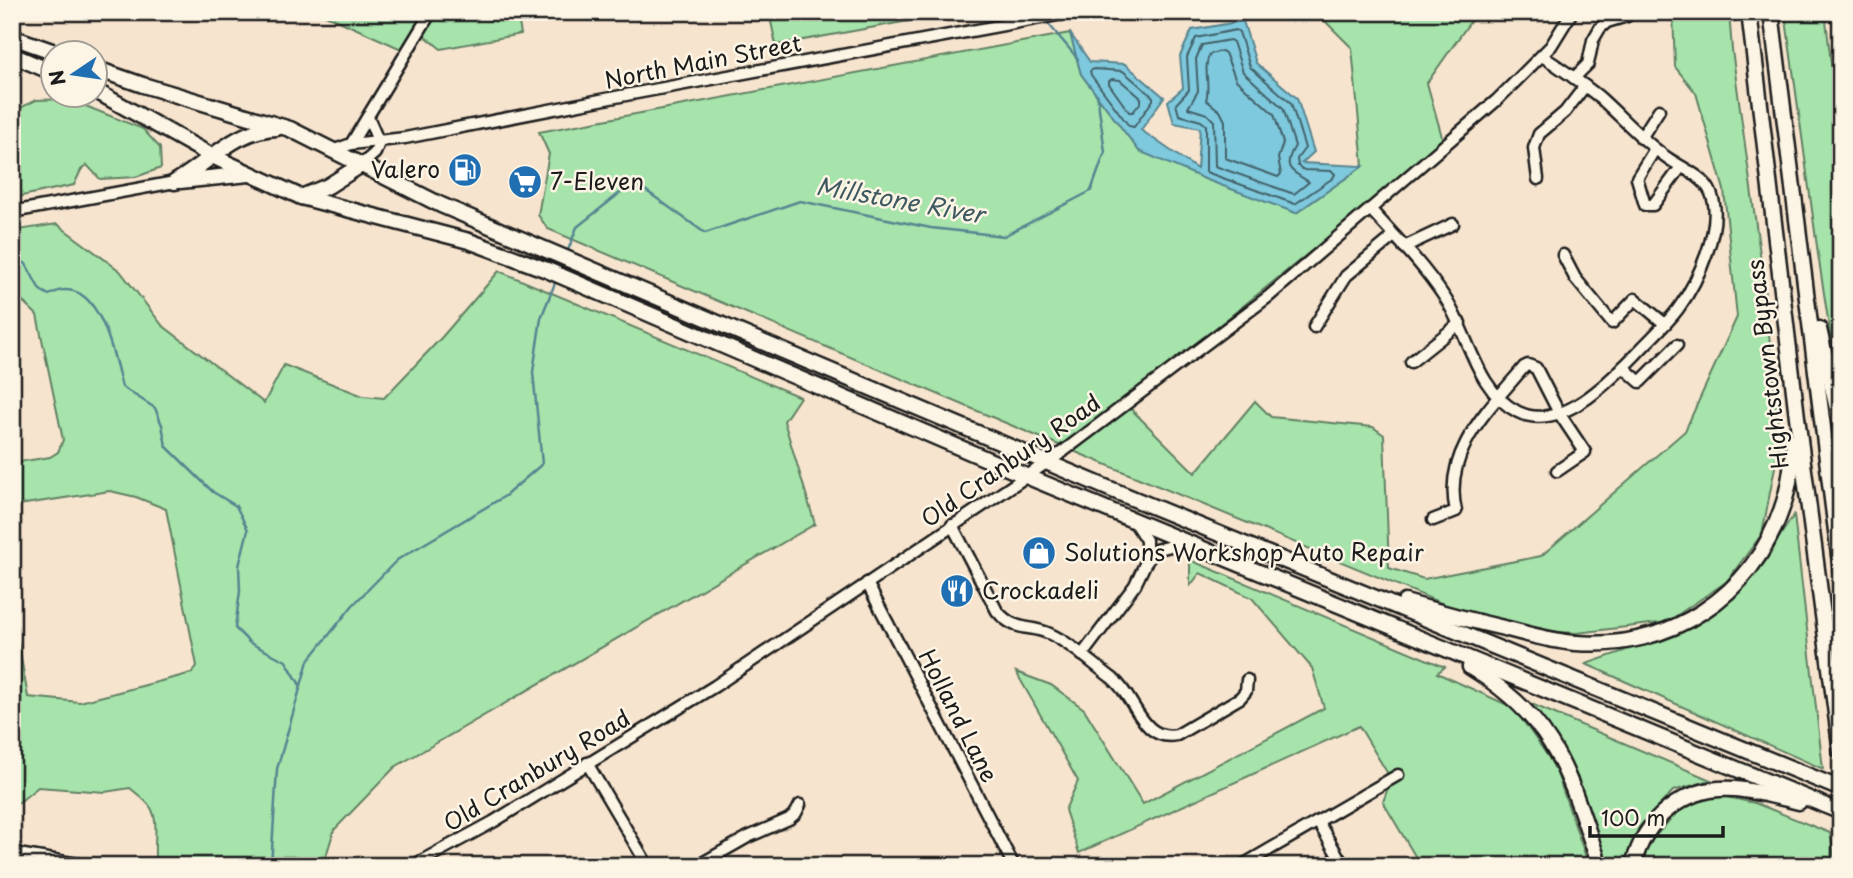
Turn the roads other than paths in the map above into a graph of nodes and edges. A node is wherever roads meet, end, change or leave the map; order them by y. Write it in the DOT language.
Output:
graph roads {
  1 [pos="431,12"];
  2 [pos="1074,12"];
  3 [pos="1572,12"];
  4 [pos="1749,12"];
  5 [pos="1771,12"];
  6 [pos="1627,16"];
  7 [pos="12,37"];
  8 [pos="38,46"];
  9 [pos="12,55"];
  10 [pos="1542,55"];
  11 [pos="38,66"];
  12 [pos="108,73"];
  13 [pos="1574,78"];
  14 [pos="1585,86"];
  15 [pos="108,98"];
  16 [pos="1659,110"];
  17 [pos="368,117"];
  18 [pos="290,129"];
  19 [pos="248,133"];
  20 [pos="182,138"];
  21 [pos="1641,138"];
  22 [pos="379,143"];
  23 [pos="351,144"];
  24 [pos="1655,149"];
  25 [pos="335,150"];
  26 [pos="212,156"];
  27 [pos="361,165"];
  28 [pos="1681,167"];
  29 [pos="244,172"];
  30 [pos="189,174"];
  31 [pos="1538,178"];
  32 [pos="341,179"];
  33 [pos="175,182"];
  34 [pos="301,197"];
  35 [pos="1370,209"];
  36 [pos="12,212"];
  37 [pos="1797,222"];
  38 [pos="1453,223"];
  39 [pos="1394,236"];
  40 [pos="1404,247"];
  41 [pos="1563,255"];
  42 [pos="1460,323"];
  43 [pos="1665,324"];
  44 [pos="1314,327"];
  45 [pos="1677,345"];
  46 [pos="1411,362"];
  47 [pos="1623,367"];
  48 [pos="1500,397"];
  49 [pos="1559,413"];
  50 [pos="1797,417"];
  51 [pos="1841,426"];
  52 [pos="1047,463"];
  53 [pos="1557,471"];
  54 [pos="1026,476"];
  55 [pos="1130,519"];
  56 [pos="1433,520"];
  57 [pos="952,526"];
  58 [pos="1186,542"];
  59 [pos="1145,564"];
  60 [pos="1841,571"];
  61 [pos="867,583"];
  62 [pos="1349,587"];
  63 [pos="1433,644"];
  64 [pos="1082,655"];
  65 [pos="1247,680"];
  66 [pos="1841,752"];
  67 [pos="587,763"];
  68 [pos="1398,775"];
  69 [pos="1841,789"];
  70 [pos="800,805"];
  71 [pos="1836,810"];
  72 [pos="1318,822"];
  73 [pos="12,853"];
  74 [pos="431,862"];
  75 [pos="90,866"];
  76 [pos="412,866"];
  77 [pos="649,866"];
  78 [pos="697,866"];
  79 [pos="1014,866"];
  80 [pos="1241,866"];
  81 [pos="1344,866"];
  82 [pos="1600,866"];
  83 [pos="1633,866"];
  1 -- 17 [label="street"];
  2 -- 22 [label="street, North Main Street"];
  3 -- 10 [label="street, Old Cranbury Road"];
  4 -- 50 [label="highway, Hightstown Bypass"];
  5 -- 37 [label="highway, Hightstown Bypass"];
  6 -- 13 [label="street"];
  7 -- 8 [label="highway"];
  9 -- 11 [label="highway"];
  10 -- 13 [label="street"];
  10 -- 35 [label="street, Old Cranbury Road"];
  12 -- 18 [label="highway"];
  13 -- 14 [label="street"];
  14 -- 21 [label="street"];
  14 -- 31 [label="street"];
  15 -- 20 [label="highway"];
  16 -- 21 [label="street"];
  17 -- 22 [label="street"];
  17 -- 23 [label="street"];
  18 -- 19 [label="highway"];
  18 -- 25 [label="highway"];
  19 -- 26 [label="highway"];
  19 -- 29 [label="highway"];
  20 -- 26 [label="highway"];
  20 -- 30 [label="highway"];
  21 -- 24 [label="street"];
  22 -- 23 [label="street, North Main Street"];
  22 -- 27 [label="street"];
  23 -- 25 [label="street, North Main Street"];
  24 -- 28 [label="street"];
  24 -- 28 [label="street"];
  25 -- 27 [label="highway"];
  25 -- 32 [label="highway"];
  26 -- 29 [label="highway"];
  26 -- 30 [label="highway"];
  27 -- 32 [label="highway"];
  27 -- 52 [label="highway"];
  28 -- 43 [label="street"];
  29 -- 33 [label="highway"];
  29 -- 34 [label="highway"];
  30 -- 33 [label="highway"];
  32 -- 34 [label="highway"];
  33 -- 36 [label="street"];
  34 -- 54 [label="highway"];
  35 -- 39 [label="street"];
  35 -- 52 [label="street, Old Cranbury Road"];
  37 -- 51 [label="highway"];
  37 -- 60 [label="highway, Hightstown Bypass"];
  38 -- 40 [label="street"];
  39 -- 40 [label="street"];
  39 -- 44 [label="street"];
  40 -- 42 [label="street"];
  41 -- 43 [label="street"];
  42 -- 46 [label="street"];
  42 -- 48 [label="street"];
  43 -- 47 [label="street"];
  45 -- 47 [label="street"];
  47 -- 49 [label="street"];
  48 -- 49 [label="street"];
  48 -- 49 [label="street"];
  48 -- 56 [label="street"];
  49 -- 53 [label="street"];
  50 -- 62 [label="highway"];
  50 -- 66 [label="highway, Hightstown Bypass"];
  52 -- 54 [label="street, Old Cranbury Road"];
  52 -- 62 [label="highway"];
  54 -- 55 [label="highway"];
  54 -- 57 [label="street, Old Cranbury Road"];
  55 -- 58 [label="highway"];
  55 -- 59 [label="street"];
  57 -- 61 [label="street, Old Cranbury Road"];
  57 -- 64 [label="street"];
  58 -- 59 [label="street"];
  58 -- 63 [label="highway"];
  59 -- 64 [label="street"];
  61 -- 67 [label="street, Old Cranbury Road"];
  61 -- 79 [label="street, Holland Lane"];
  62 -- 69 [label="highway"];
  63 -- 71 [label="highway"];
  63 -- 82 [label="highway"];
  64 -- 65 [label="street"];
  67 -- 74 [label="street, Old Cranbury Road"];
  67 -- 77 [label="street"];
  68 -- 72 [label="street"];
  70 -- 78 [label="street"];
  71 -- 83 [label="highway"];
  72 -- 80 [label="street"];
  72 -- 81 [label="street"];
  73 -- 75 [label="street"];
  74 -- 76 [label="street, Old Cranbury Road"];
}
